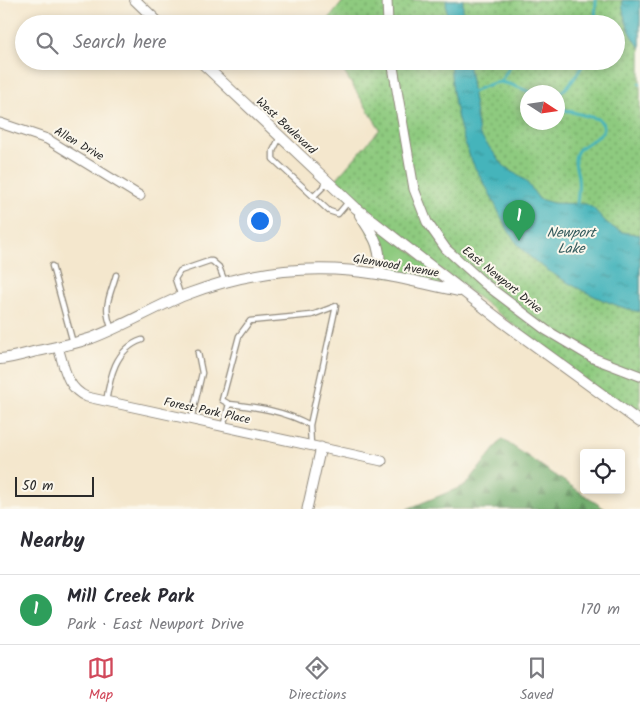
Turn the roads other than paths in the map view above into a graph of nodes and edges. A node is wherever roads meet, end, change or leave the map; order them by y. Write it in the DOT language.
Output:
graph roads {
  1 [pos="135,0"];
  2 [pos="387,0"];
  3 [pos="151,15"];
  4 [pos="388,15"];
  5 [pos="209,70"];
  6 [pos="394,70"];
  7 [pos="0,122"];
  8 [pos="280,137"];
  9 [pos="328,182"];
  10 [pos="140,196"];
  11 [pos="314,196"];
  12 [pos="352,204"];
  13 [pos="52,266"];
  14 [pos="379,274"];
  15 [pos="116,275"];
  16 [pos="225,282"];
  17 [pos="463,292"];
  18 [pos="181,297"];
  19 [pos="112,329"];
  20 [pos="142,340"];
  21 [pos="73,344"];
  22 [pos="58,347"];
  23 [pos="198,353"];
  24 [pos="0,359"];
  25 [pos="640,376"];
  26 [pos="106,402"];
  27 [pos="229,404"];
  28 [pos="191,420"];
  29 [pos="640,422"];
  30 [pos="310,424"];
  31 [pos="223,427"];
  32 [pos="311,445"];
  33 [pos="320,448"];
  34 [pos="382,461"];
  35 [pos="307,509"];
  1 -- 3 [label="street"];
  2 -- 4 [label="street"];
  5 -- 8 [label="street, West Boulevard"];
  6 -- 25 [label="street, East Newport Drive"];
  7 -- 10 [label="street, Allen Drive"];
  8 -- 9 [label="street, West Boulevard"];
  8 -- 11 [label="lane"];
  9 -- 11 [label="lane"];
  9 -- 12 [label="street, West Boulevard"];
  11 -- 12 [label="lane"];
  12 -- 14 [label="street, West Boulevard"];
  12 -- 17 [label="street, West Boulevard"];
  13 -- 21 [label="lane"];
  14 -- 16 [label="street, Glenwood Avenue"];
  14 -- 17 [label="street, Glenwood Avenue"];
  15 -- 19 [label="lane"];
  16 -- 18 [label="street, Glenwood Avenue"];
  16 -- 18 [label="lane"];
  17 -- 29 [label="street, Glenwood Avenue"];
  18 -- 19 [label="street, Glenwood Avenue"];
  19 -- 21 [label="street, Glenwood Avenue"];
  20 -- 26 [label="lane"];
  21 -- 22 [label="street, Glenwood Avenue"];
  22 -- 24 [label="street, Glenwood Avenue"];
  22 -- 26 [label="street, Forest Park Place"];
  23 -- 28 [label="lane"];
  26 -- 28 [label="street, Forest Park Place"];
  27 -- 30 [label="lane"];
  27 -- 30 [label="lane"];
  27 -- 31 [label="lane"];
  28 -- 31 [label="street, Forest Park Place"];
  30 -- 32 [label="lane"];
  31 -- 32 [label="street, Forest Park Place"];
  32 -- 33 [label="street, Forest Park Place"];
  33 -- 34 [label="street, Forest Park Place"];
  33 -- 35 [label="street"];
}
